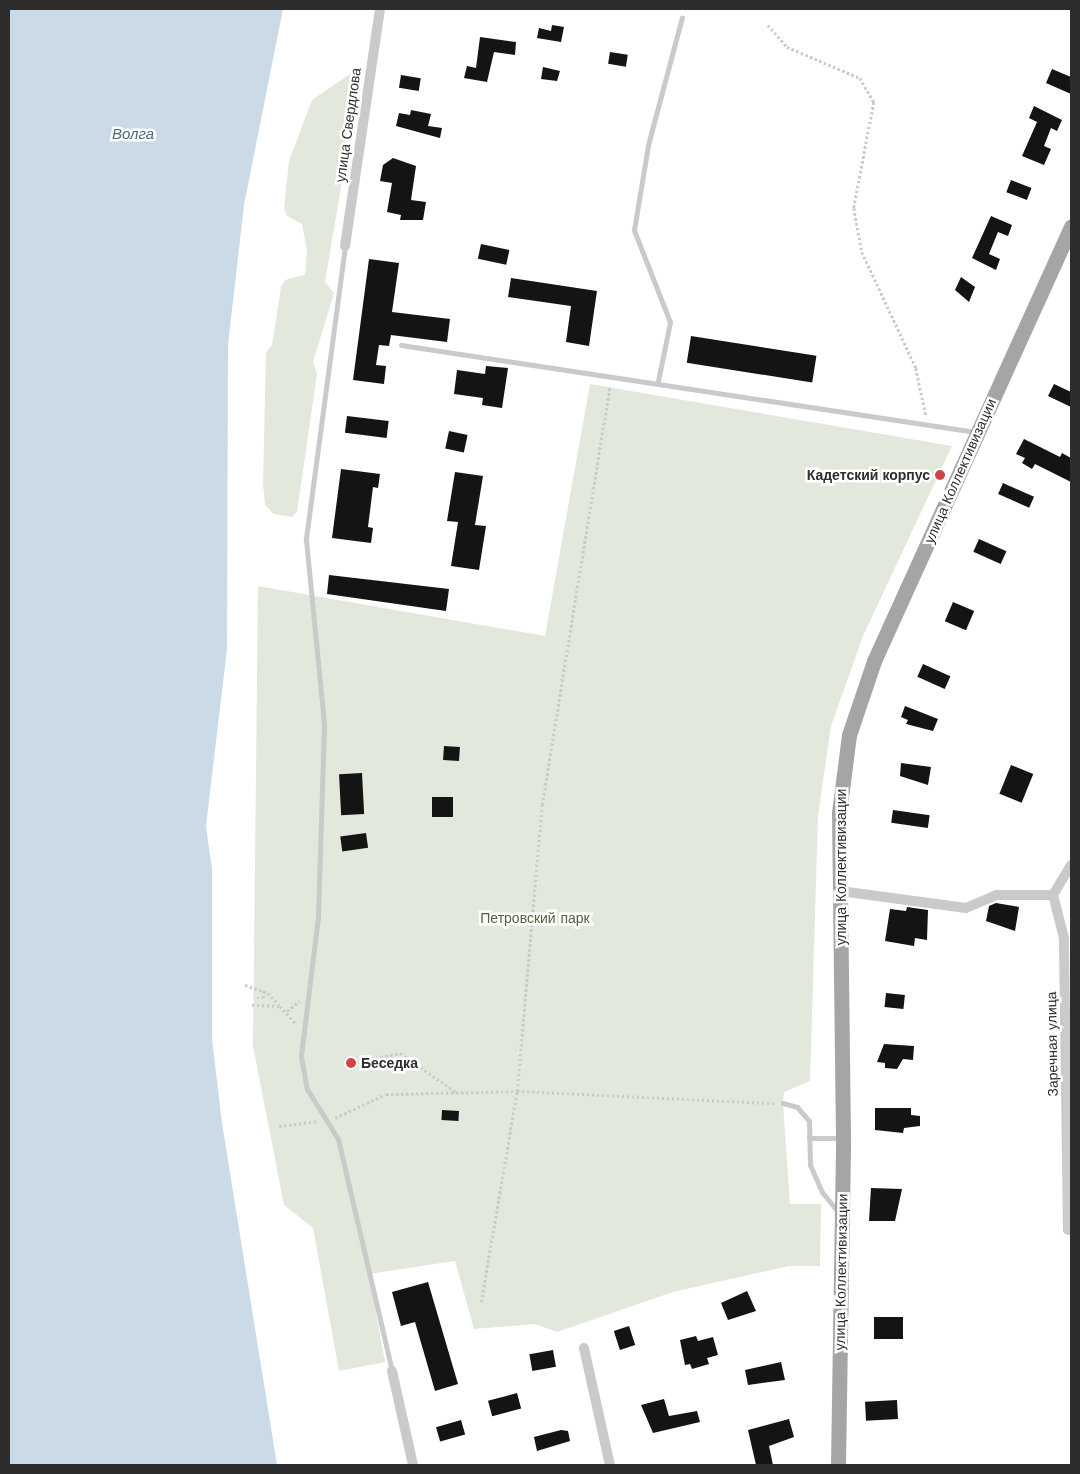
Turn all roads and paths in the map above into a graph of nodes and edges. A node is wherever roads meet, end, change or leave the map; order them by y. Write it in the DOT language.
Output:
graph roads {
  1 [pos="380,9"];
  2 [pos="682,17"];
  3 [pos="768,25"];
  4 [pos="1071,227"];
  5 [pos="345,246"];
  6 [pos="401,345"];
  7 [pos="612,374"];
  8 [pos="658,381"];
  9 [pos="928,425"];
  10 [pos="978,432"];
  11 [pos="1071,865"];
  12 [pos="840,891"];
  13 [pos="1053,895"];
  14 [pos="245,985"];
  15 [pos="263,990"];
  16 [pos="257,998"];
  17 [pos="252,1005"];
  18 [pos="280,1006"];
  19 [pos="302,1039"];
  20 [pos="351,1062"];
  21 [pos="517,1091"];
  22 [pos="457,1092"];
  23 [pos="783,1103"];
  24 [pos="326,1119"];
  25 [pos="279,1126"];
  26 [pos="809,1138"];
  27 [pos="842,1138"];
  28 [pos="1070,1169"];
  29 [pos="841,1215"];
  30 [pos="1070,1233"];
  31 [pos="481,1302"];
  32 [pos="584,1348"];
  33 [pos="392,1371"];
  34 [pos="413,1465"];
  35 [pos="610,1465"];
  36 [pos="838,1465"];
  1 -- 5 [label="street, улица Свердлова"];
  2 -- 8 [label="lane"];
  3 -- 9 [label="path"];
  4 -- 10 [label="main road, улица Коллективизации"];
  5 -- 19 [label="lane"];
  6 -- 7 [label="lane"];
  7 -- 8 [label="lane"];
  7 -- 21 [label="path"];
  8 -- 9 [label="lane"];
  9 -- 10 [label="lane"];
  10 -- 12 [label="main road, улица Коллективизации"];
  11 -- 13 [label="street"];
  12 -- 13 [label="street"];
  12 -- 27 [label="main road, улица Коллективизации"];
  13 -- 28 [label="street, Заречная улица"];
  14 -- 15 [label="path"];
  15 -- 16 [label="path"];
  15 -- 18 [label="path"];
  17 -- 18 [label="path"];
  18 -- 19 [label="path"];
  19 -- 24 [label="lane"];
  20 -- 22 [label="path"];
  21 -- 22 [label="path"];
  21 -- 23 [label="path"];
  21 -- 31 [label="path"];
  22 -- 24 [label="path"];
  23 -- 26 [label="lane"];
  24 -- 25 [label="path"];
  24 -- 33 [label="lane"];
  26 -- 27 [label="lane"];
  26 -- 29 [label="lane"];
  27 -- 29 [label="main road, улица Коллективизации"];
  28 -- 30 [label="street, Заречная улица"];
  29 -- 36 [label="main road, улица Коллективизации"];
  32 -- 35 [label="street"];
  33 -- 34 [label="street"];
}
